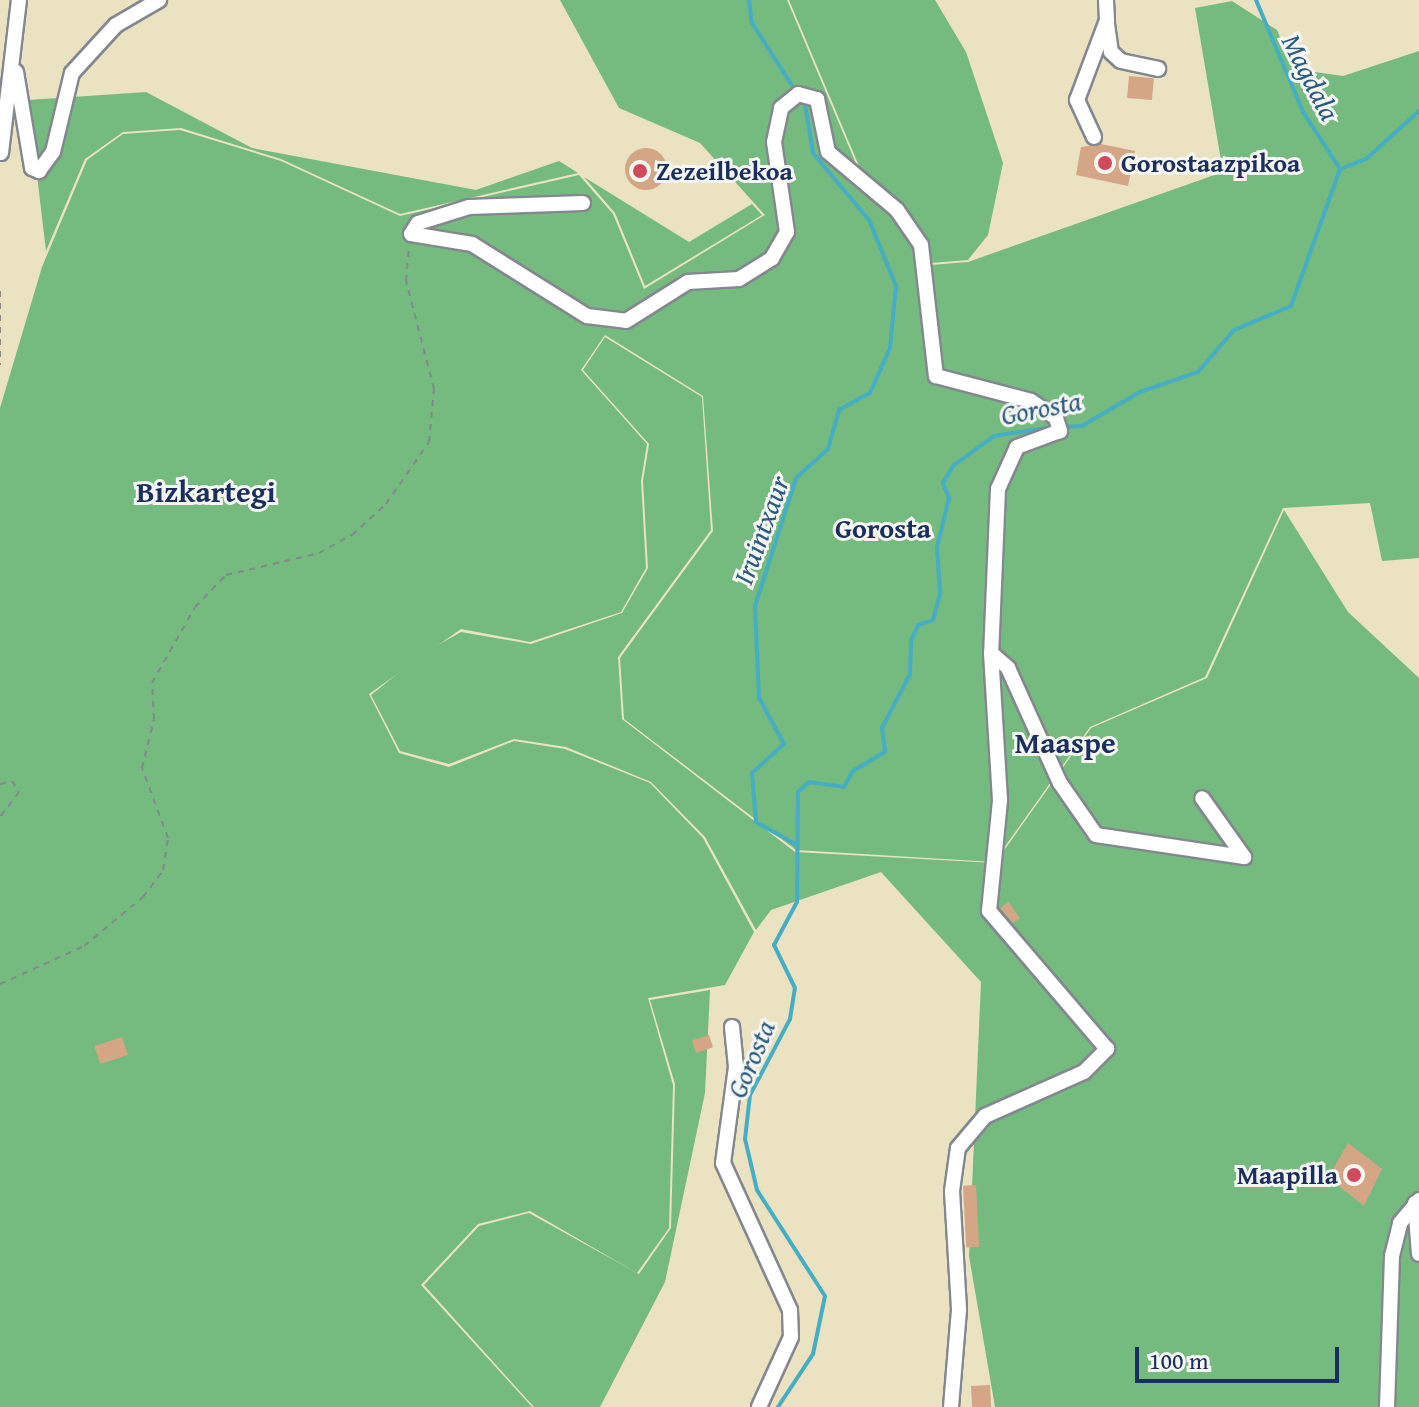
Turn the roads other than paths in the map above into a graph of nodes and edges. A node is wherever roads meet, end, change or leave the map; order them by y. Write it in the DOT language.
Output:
graph roads {
  1 [pos="19,0"];
  2 [pos="159,0"];
  3 [pos="1106,0"];
  4 [pos="1107,20"];
  5 [pos="1158,69"];
  6 [pos="16,72"];
  7 [pos="1094,137"];
  8 [pos="1,153"];
  9 [pos="583,203"];
  10 [pos="991,653"];
  11 [pos="1202,798"];
  12 [pos="732,1027"];
  13 [pos="1417,1201"];
  14 [pos="1419,1254"];
  15 [pos="759,1407"];
  16 [pos="951,1407"];
  17 [pos="1387,1407"];
  1 -- 6 [label="street"];
  2 -- 6 [label="street"];
  3 -- 4 [label="street"];
  4 -- 5 [label="street"];
  4 -- 7 [label="street"];
  6 -- 8 [label="street"];
  9 -- 10 [label="street"];
  10 -- 11 [label="street"];
  10 -- 16 [label="street"];
  12 -- 15 [label="street"];
  13 -- 14 [label="street"];
  13 -- 17 [label="street"];
}
